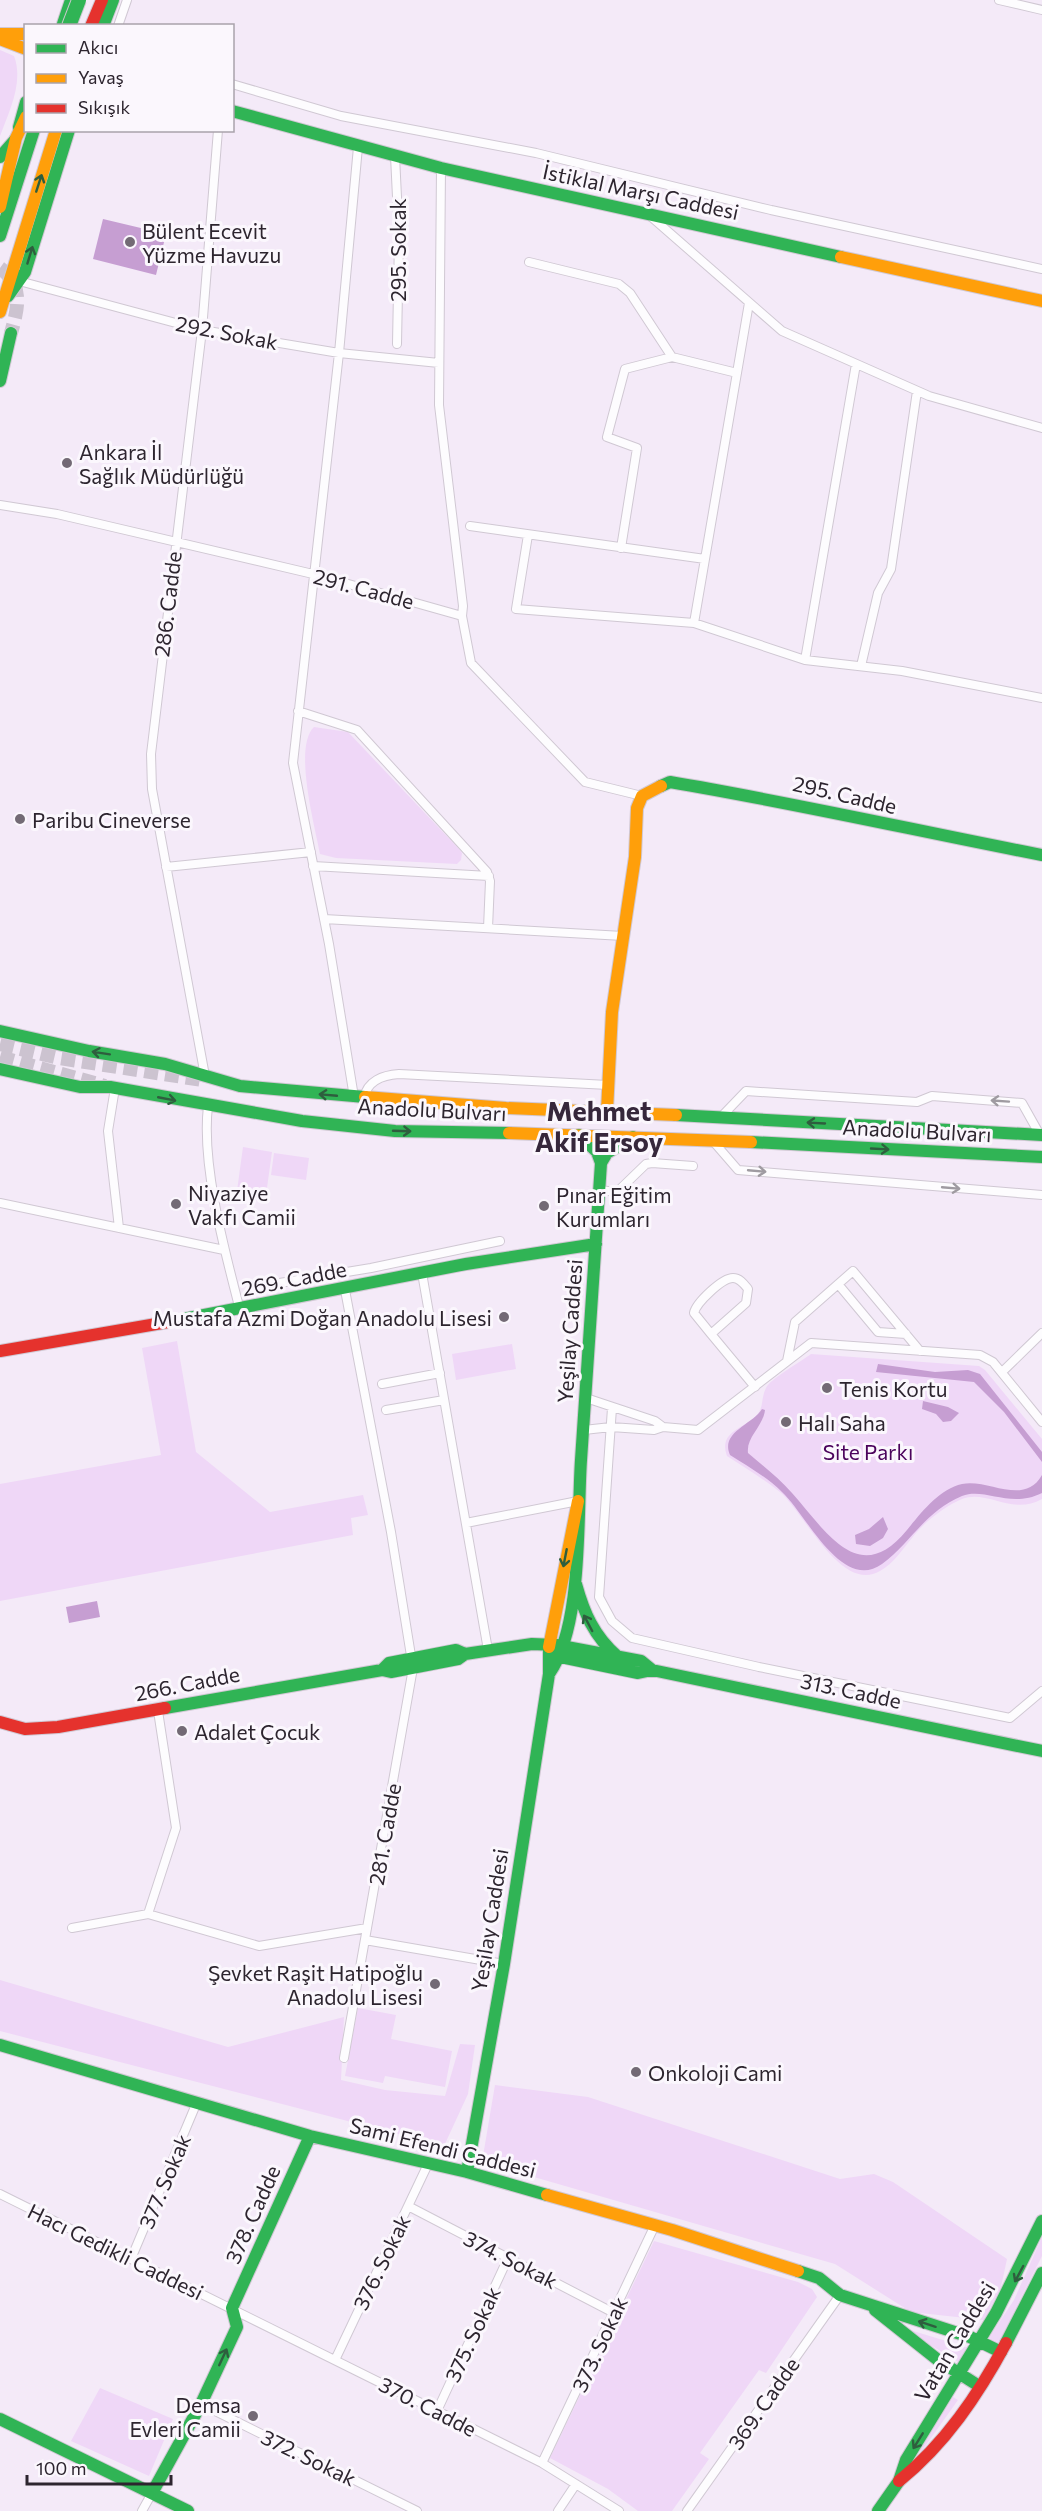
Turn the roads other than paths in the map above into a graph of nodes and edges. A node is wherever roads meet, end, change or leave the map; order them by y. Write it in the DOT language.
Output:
graph roads {
  1 [pos="71,0"];
  2 [pos="80,0"];
  3 [pos="102,0"];
  4 [pos="113,0"];
  5 [pos="127,0"];
  6 [pos="999,0"];
  7 [pos="1042,10"];
  8 [pos="68,23"];
  9 [pos="93,24"];
  10 [pos="104,24"];
  11 [pos="119,24"];
  12 [pos="0,34"];
  13 [pos="24,34"];
  14 [pos="0,39"];
  15 [pos="23,50"];
  16 [pos="234,85"];
  17 [pos="24,109"];
  18 [pos="234,112"];
  19 [pos="24,121"];
  20 [pos="33,132"];
  21 [pos="55,132"];
  22 [pos="68,132"];
  23 [pos="218,132"];
  24 [pos="16,138"];
  25 [pos="358,147"];
  26 [pos="395,156"];
  27 [pos="0,157"];
  28 [pos="441,168"];
  29 [pos="0,207"];
  30 [pos="648,214"];
  31 [pos="0,236"];
  32 [pos="529,262"];
  33 [pos="1042,269"];
  34 [pos="19,281"];
  35 [pos="1042,301"];
  36 [pos="749,303"];
  37 [pos="1,309"];
  38 [pos="202,330"];
  39 [pos="11,333"];
  40 [pos="397,344"];
  41 [pos="339,354"];
  42 [pos="672,357"];
  43 [pos="439,363"];
  44 [pos="856,364"];
  45 [pos="737,373"];
  46 [pos="0,381"];
  47 [pos="917,391"];
  48 [pos="1042,428"];
  49 [pos="0,505"];
  50 [pos="470,526"];
  51 [pos="528,535"];
  52 [pos="175,543"];
  53 [pos="621,548"];
  54 [pos="705,559"];
  55 [pos="313,574"];
  56 [pos="462,616"];
  57 [pos="694,623"];
  58 [pos="805,660"];
  59 [pos="861,666"];
  60 [pos="1042,698"];
  61 [pos="297,711"];
  62 [pos="642,796"];
  63 [pos="311,852"];
  64 [pos="1042,855"];
  65 [pos="313,866"];
  66 [pos="166,867"];
  67 [pos="489,876"];
  68 [pos="324,919"];
  69 [pos="488,928"];
  70 [pos="623,936"];
  71 [pos="0,1031"];
  72 [pos="0,1069"];
  73 [pos="205,1076"];
  74 [pos="608,1085"];
  75 [pos="112,1088"];
  76 [pos="359,1098"];
  77 [pos="208,1106"];
  78 [pos="607,1111"];
  79 [pos="721,1118"];
  80 [pos="579,1135"];
  81 [pos="1041,1135"];
  82 [pos="633,1137"];
  83 [pos="711,1140"];
  84 [pos="1042,1157"];
  85 [pos="601,1163"];
  86 [pos="693,1166"];
  87 [pos="599,1190"];
  88 [pos="1042,1196"];
  89 [pos="0,1203"];
  90 [pos="120,1228"];
  91 [pos="500,1241"];
  92 [pos="596,1244"];
  93 [pos="224,1250"];
  94 [pos="371,1268"];
  95 [pos="422,1273"];
  96 [pos="374,1283"];
  97 [pos="838,1284"];
  98 [pos="255,1287"];
  99 [pos="345,1290"];
  100 [pos="240,1310"];
  101 [pos="711,1334"];
  102 [pos="906,1334"];
  103 [pos="1042,1334"];
  104 [pos="0,1351"];
  105 [pos="920,1351"];
  106 [pos="788,1361"];
  107 [pos="1002,1372"];
  108 [pos="440,1373"];
  109 [pos="382,1384"];
  110 [pos="755,1387"];
  111 [pos="586,1398"];
  112 [pos="444,1400"];
  113 [pos="612,1408"];
  114 [pos="386,1410"];
  115 [pos="1042,1422"];
  116 [pos="611,1427"];
  117 [pos="663,1427"];
  118 [pos="584,1430"];
  119 [pos="578,1501"];
  120 [pos="466,1523"];
  121 [pos="575,1580"];
  122 [pos="488,1650"];
  123 [pos="555,1650"];
  124 [pos="618,1656"];
  125 [pos="413,1663"];
  126 [pos="652,1670"];
  127 [pos="1042,1691"];
  128 [pos="158,1711"];
  129 [pos="0,1722"];
  130 [pos="1042,1751"];
  131 [pos="148,1914"];
  132 [pos="72,1928"];
  133 [pos="367,1928"];
  134 [pos="365,1940"];
  135 [pos="504,1964"];
  136 [pos="0,2045"];
  137 [pos="344,2058"];
  138 [pos="197,2102"];
  139 [pos="310,2136"];
  140 [pos="428,2164"];
  141 [pos="467,2172"];
  142 [pos="0,2194"];
  143 [pos="408,2206"];
  144 [pos="1042,2221"];
  145 [pos="655,2225"];
  146 [pos="508,2258"];
  147 [pos="131,2259"];
  148 [pos="1042,2273"];
  149 [pos="840,2295"];
  150 [pos="1042,2303"];
  151 [pos="1027,2304"];
  152 [pos="870,2305"];
  153 [pos="232,2308"];
  154 [pos="614,2313"];
  155 [pos="979,2341"];
  156 [pos="1001,2352"];
  157 [pos="335,2360"];
  158 [pos="959,2374"];
  159 [pos="979,2386"];
  160 [pos="201,2404"];
  161 [pos="436,2411"];
  162 [pos="0,2419"];
  163 [pos="542,2463"];
  164 [pos="899,2481"];
  165 [pos="576,2484"];
  166 [pos="152,2493"];
  167 [pos="142,2511"];
  168 [pos="188,2511"];
  169 [pos="417,2511"];
  170 [pos="558,2511"];
  171 [pos="620,2511"];
  172 [pos="687,2511"];
  173 [pos="878,2511"];
  1 -- 8 [label="main road"];
  2 -- 8 [label="main road, bridge"];
  3 -- 9 [label="main road"];
  4 -- 10 [label="main road"];
  5 -- 11 [label="street"];
  6 -- 7 [label="street"];
  12 -- 13 [label="main road"];
  14 -- 15 [label="main road"];
  16 -- 33 [label="street"];
  17 -- 24 [label="main road"];
  18 -- 25 [label="main road, İstiklal Marşı Caddesi"];
  19 -- 24 [label="main road"];
  20 -- 31 [label="main road"];
  37 -- 21 [label="main road, one-way"];
  34 -- 22 [label="main road, one-way"];
  23 -- 38 [label="street, 286. Cadde"];
  24 -- 27 [label="main road"];
  24 -- 29 [label="main road"];
  25 -- 26 [label="main road, İstiklal Marşı Caddesi"];
  25 -- 41 [label="street"];
  26 -- 28 [label="main road, İstiklal Marşı Caddesi"];
  26 -- 40 [label="street, 295. Sokak"];
  28 -- 30 [label="main road, İstiklal Marşı Caddesi"];
  28 -- 43 [label="street"];
  30 -- 35 [label="main road, İstiklal Marşı Caddesi"];
  30 -- 36 [label="street"];
  32 -- 42 [label="street"];
  34 -- 37 [label="main road"];
  34 -- 38 [label="street, 292. Sokak"];
  36 -- 44 [label="street"];
  36 -- 45 [label="street"];
  38 -- 41 [label="street, 292. Sokak"];
  38 -- 52 [label="street, 286. Cadde"];
  39 -- 46 [label="main road"];
  41 -- 43 [label="street, 292. Sokak"];
  41 -- 55 [label="street"];
  42 -- 45 [label="street"];
  42 -- 53 [label="street"];
  43 -- 56 [label="street"];
  44 -- 47 [label="street"];
  44 -- 58 [label="street"];
  45 -- 54 [label="street"];
  47 -- 48 [label="street"];
  47 -- 59 [label="street"];
  49 -- 52 [label="street, 291. Cadde"];
  50 -- 51 [label="street"];
  51 -- 53 [label="street"];
  51 -- 57 [label="street"];
  52 -- 55 [label="street, 291. Cadde"];
  52 -- 66 [label="street, 286. Cadde"];
  53 -- 54 [label="street"];
  54 -- 57 [label="street"];
  55 -- 56 [label="street, 291. Cadde"];
  55 -- 61 [label="street"];
  56 -- 62 [label="street"];
  57 -- 58 [label="street"];
  58 -- 59 [label="street"];
  59 -- 60 [label="street"];
  61 -- 63 [label="street"];
  61 -- 67 [label="street"];
  62 -- 64 [label="main road, 295. Cadde"];
  62 -- 70 [label="main road"];
  63 -- 65 [label="street"];
  63 -- 66 [label="street"];
  65 -- 67 [label="street"];
  65 -- 68 [label="street"];
  66 -- 73 [label="street, 286. Cadde"];
  67 -- 69 [label="street"];
  68 -- 69 [label="street"];
  68 -- 76 [label="street"];
  69 -- 70 [label="street"];
  70 -- 74 [label="main road"];
  73 -- 71 [label="main road, Anadolu Bulvarı, one-way"];
  72 -- 75 [label="main road, Anadolu Bulvarı"];
  76 -- 73 [label="main road, Anadolu Bulvarı, one-way"];
  74 -- 76 [label="street"];
  74 -- 78 [label="main road"];
  75 -- 77 [label="main road, Anadolu Bulvarı, one-way"];
  75 -- 90 [label="street"];
  76 -- 78 [label="main road, Anadolu Bulvarı"];
  77 -- 80 [label="main road, Anadolu Bulvarı, one-way"];
  77 -- 93 [label="street"];
  78 -- 79 [label="main road, Anadolu Bulvarı"];
  81 -- 79 [label="main road, Anadolu Bulvarı, one-way"];
  81 -- 79 [label="street, one-way"];
  80 -- 82 [label="main road, Anadolu Bulvarı"];
  80 -- 85 [label="main road"];
  82 -- 83 [label="main road, Anadolu Bulvarı"];
  82 -- 85 [label="main road"];
  83 -- 84 [label="main road, Anadolu Bulvarı, one-way"];
  83 -- 88 [label="street, one-way"];
  85 -- 87 [label="main road, Yeşilay Caddesi"];
  86 -- 87 [label="street"];
  87 -- 92 [label="main road, Yeşilay Caddesi"];
  89 -- 90 [label="street"];
  90 -- 93 [label="street"];
  91 -- 94 [label="street"];
  92 -- 95 [label="main road, 269. Cadde"];
  92 -- 111 [label="main road, Yeşilay Caddesi"];
  93 -- 100 [label="street"];
  94 -- 96 [label="street"];
  94 -- 98 [label="street"];
  95 -- 96 [label="main road, 269. Cadde"];
  95 -- 108 [label="street"];
  96 -- 99 [label="main road, 269. Cadde"];
  97 -- 102 [label="street"];
  97 -- 102 [label="street"];
  97 -- 106 [label="street"];
  99 -- 100 [label="main road, 269. Cadde"];
  99 -- 125 [label="street"];
  100 -- 104 [label="main road, 269. Cadde"];
  101 -- 101 [label="street"];
  101 -- 110 [label="street"];
  102 -- 105 [label="street"];
  103 -- 107 [label="street"];
  105 -- 106 [label="street"];
  105 -- 107 [label="street"];
  106 -- 110 [label="street"];
  107 -- 115 [label="street"];
  108 -- 109 [label="street"];
  108 -- 112 [label="street"];
  110 -- 117 [label="street"];
  111 -- 113 [label="street"];
  111 -- 118 [label="main road, Yeşilay Caddesi"];
  112 -- 114 [label="street"];
  112 -- 120 [label="street"];
  113 -- 116 [label="street"];
  113 -- 117 [label="street"];
  116 -- 117 [label="street"];
  116 -- 118 [label="street"];
  116 -- 127 [label="street"];
  118 -- 119 [label="main road, Yeşilay Caddesi"];
  119 -- 120 [label="street"];
  119 -- 121 [label="main road, Yeşilay Caddesi"];
  119 -- 123 [label="main road, Yeşilay Caddesi, one-way"];
  120 -- 122 [label="street"];
  121 -- 123 [label="main road, Yeşilay Caddesi"];
  124 -- 121 [label="main road, one-way"];
  122 -- 123 [label="main road, 266. Cadde"];
  122 -- 125 [label="main road, 266. Cadde"];
  123 -- 124 [label="main road, 313. Cadde"];
  123 -- 126 [label="main road, 313. Cadde"];
  123 -- 135 [label="main road, Yeşilay Caddesi"];
  124 -- 126 [label="main road, 313. Cadde"];
  125 -- 128 [label="main road, 266. Cadde"];
  125 -- 133 [label="street, 281. Cadde"];
  126 -- 130 [label="main road, 313. Cadde"];
  128 -- 129 [label="main road, 266. Cadde"];
  128 -- 131 [label="street"];
  131 -- 132 [label="street"];
  131 -- 133 [label="street"];
  133 -- 134 [label="street, 281. Cadde"];
  134 -- 135 [label="street"];
  134 -- 137 [label="street, 281. Cadde"];
  135 -- 141 [label="main road, Yeşilay Caddesi"];
  136 -- 138 [label="main road, Sami Efendi Caddesi"];
  138 -- 139 [label="main road, Sami Efendi Caddesi"];
  138 -- 147 [label="street, 377. Sokak"];
  139 -- 140 [label="main road, Sami Efendi Caddesi"];
  139 -- 153 [label="main road, 378. Cadde"];
  140 -- 141 [label="main road, Sami Efendi Caddesi"];
  140 -- 143 [label="street, 376. Sokak"];
  141 -- 145 [label="main road, Sami Efendi Caddesi"];
  142 -- 147 [label="street, Hacı Gedikli Caddesi"];
  143 -- 146 [label="street, 374. Sokak"];
  143 -- 157 [label="street, 376. Sokak"];
  144 -- 155 [label="main road, Vatan Caddesi, one-way"];
  145 -- 149 [label="main road, Sami Efendi Caddesi"];
  145 -- 154 [label="street, 373. Sokak"];
  146 -- 154 [label="street, 374. Sokak"];
  146 -- 161 [label="street, 375. Sokak"];
  147 -- 153 [label="street, Hacı Gedikli Caddesi"];
  148 -- 151 [label="main road, Vatan Caddesi"];
  149 -- 152 [label="main road, Sami Efendi Caddesi"];
  149 -- 172 [label="street, 369. Cadde"];
  150 -- 151 [label="main road"];
  151 -- 156 [label="main road, Vatan Caddesi"];
  155 -- 152 [label="main road, Sami Efendi Caddesi, one-way"];
  152 -- 158 [label="main road, Sami Efendi Caddesi"];
  153 -- 157 [label="street, 370. Cadde"];
  160 -- 153 [label="main road, one-way"];
  154 -- 163 [label="street, 373. Sokak"];
  155 -- 156 [label="main road, Sami Efendi Caddesi"];
  155 -- 158 [label="main road, Vatan Caddesi"];
  156 -- 159 [label="main road, Vatan Caddesi"];
  157 -- 161 [label="street, 370. Cadde"];
  158 -- 159 [label="main road, Sami Efendi Caddesi"];
  158 -- 164 [label="main road, Vatan Caddesi, one-way"];
  159 -- 164 [label="main road, Vatan Caddesi"];
  160 -- 166 [label="main road"];
  160 -- 169 [label="street, 372. Sokak"];
  161 -- 163 [label="street, 370. Cadde"];
  162 -- 166 [label="main road"];
  163 -- 165 [label="street, 370. Cadde"];
  164 -- 173 [label="main road, Vatan Caddesi"];
  165 -- 170 [label="street"];
  165 -- 171 [label="street, 370. Cadde"];
  166 -- 167 [label="street"];
  166 -- 168 [label="main road"];
}
